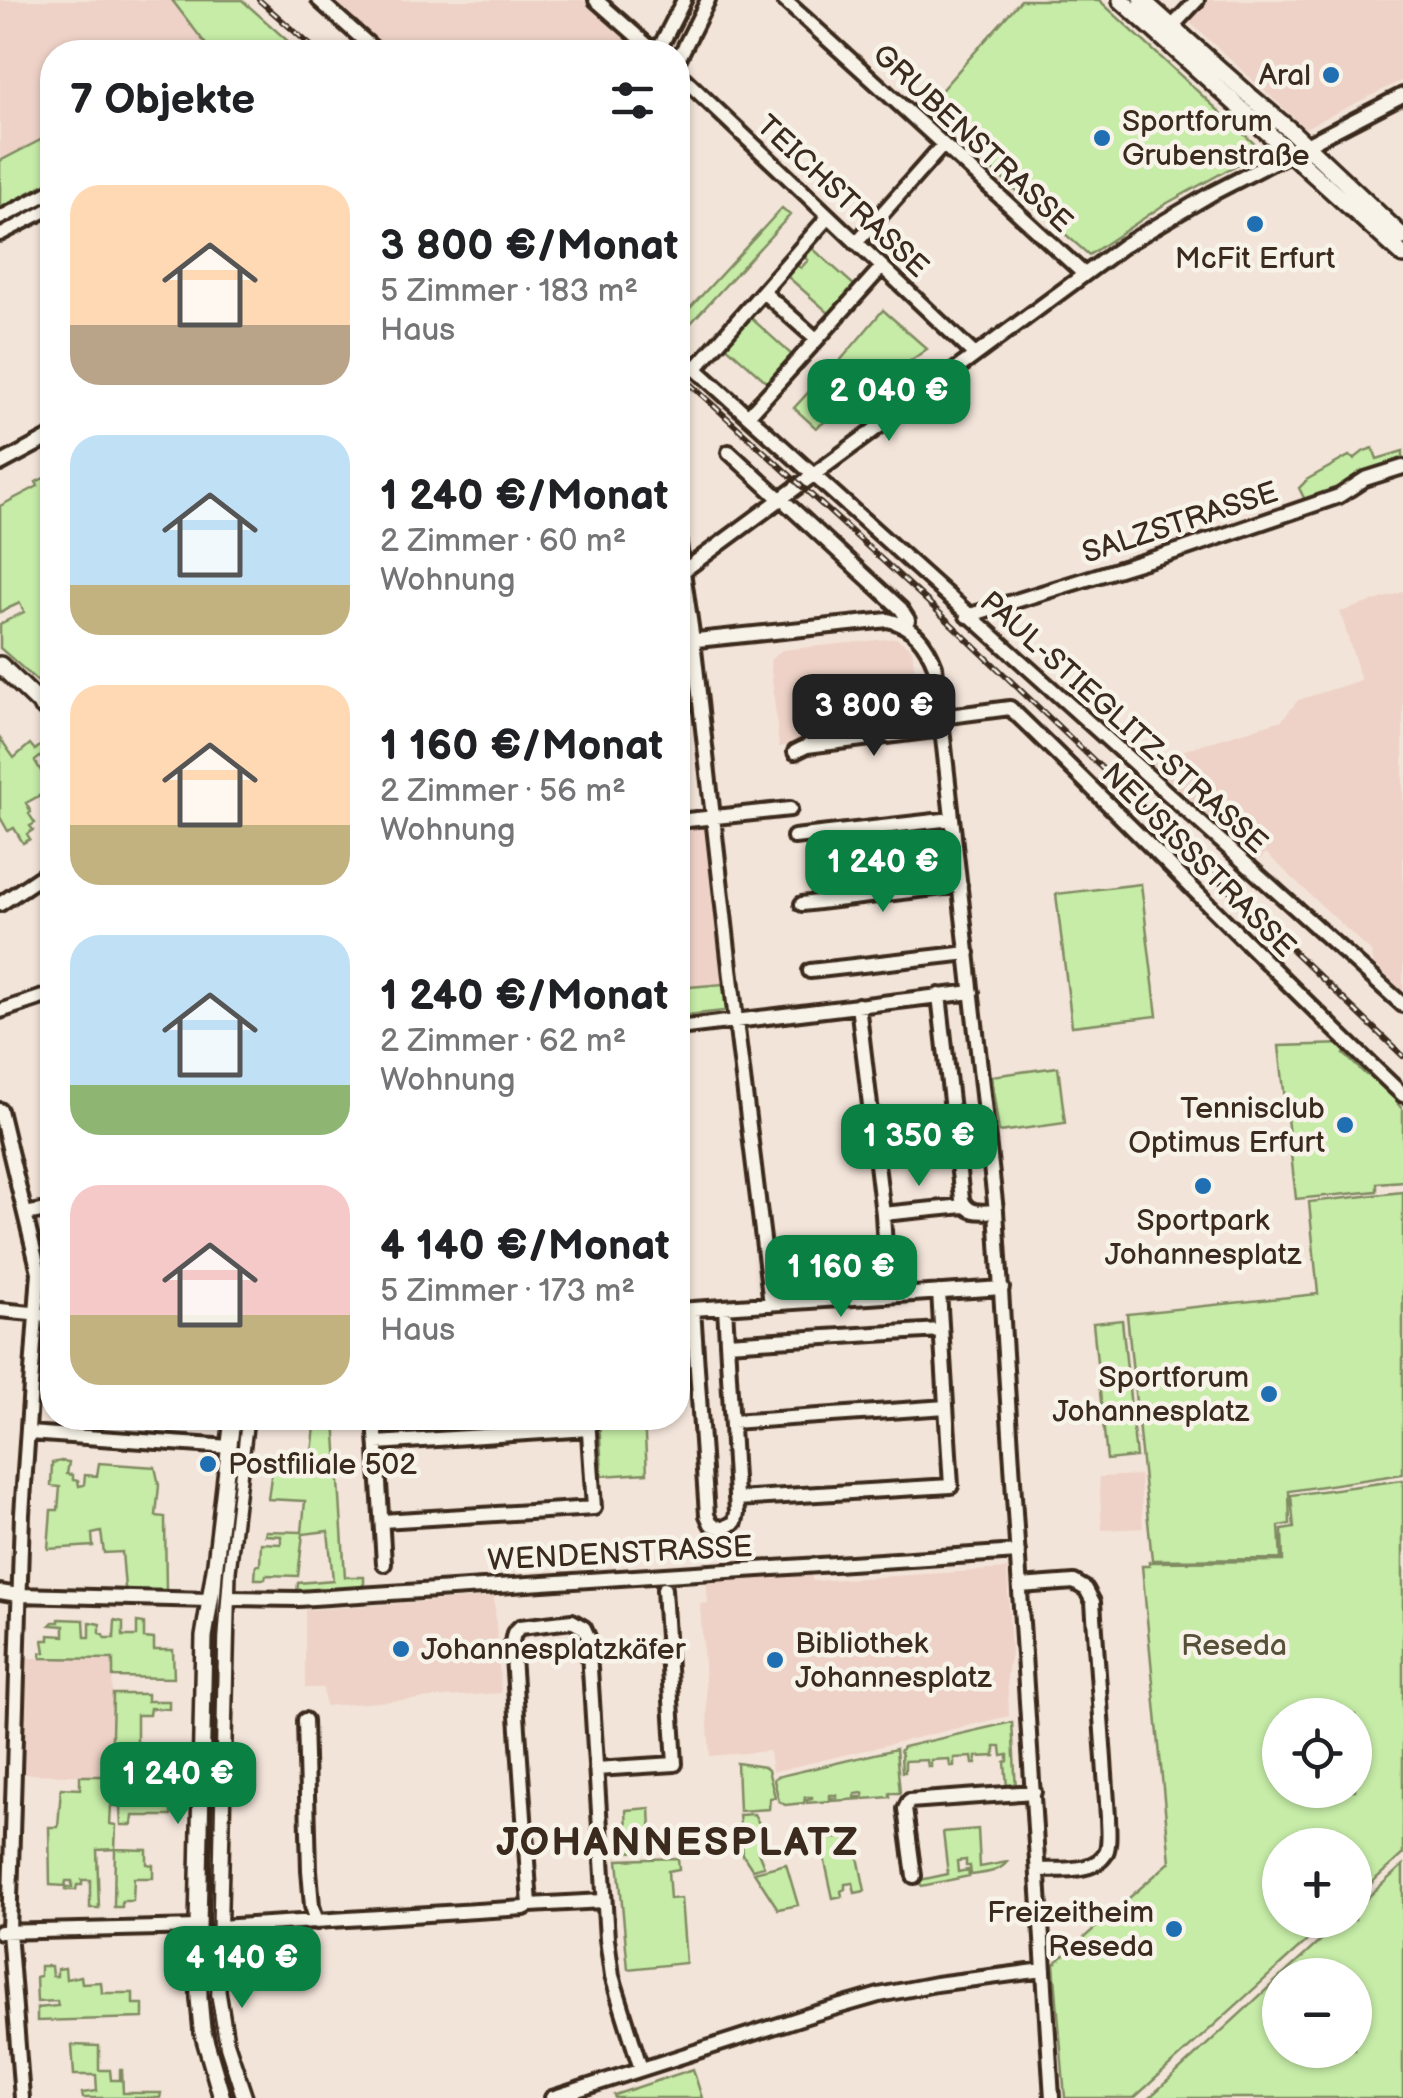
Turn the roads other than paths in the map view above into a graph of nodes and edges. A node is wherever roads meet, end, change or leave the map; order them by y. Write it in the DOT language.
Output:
graph roads {
  1 [pos="319,0"];
  2 [pos="596,0"];
  3 [pos="684,0"];
  4 [pos="708,0"];
  5 [pos="784,0"];
  6 [pos="1121,0"];
  7 [pos="1142,0"];
  8 [pos="1198,0"];
  9 [pos="1166,32"];
  10 [pos="364,40"];
  11 [pos="641,40"];
  12 [pos="663,40"];
  13 [pos="688,40"];
  14 [pos="690,85"];
  15 [pos="1403,95"];
  16 [pos="1306,144"];
  17 [pos="944,146"];
  18 [pos="1289,154"];
  19 [pos="40,196"];
  20 [pos="40,212"];
  21 [pos="828,217"];
  22 [pos="0,218"];
  23 [pos="0,234"];
  24 [pos="1403,236"];
  25 [pos="856,243"];
  26 [pos="1403,255"];
  27 [pos="882,267"];
  28 [pos="1084,274"];
  29 [pos="763,292"];
  30 [pos="816,339"];
  31 [pos="975,355"];
  32 [pos="690,363"];
  33 [pos="696,368"];
  34 [pos="748,416"];
  35 [pos="40,442"];
  36 [pos="729,452"];
  37 [pos="0,464"];
  38 [pos="1403,467"];
  39 [pos="813,474"];
  40 [pos="784,502"];
  41 [pos="690,566"];
  42 [pos="968,616"];
  43 [pos="690,625"];
  44 [pos="905,626"];
  45 [pos="690,640"];
  46 [pos="693,640"];
  47 [pos="3,675"];
  48 [pos="40,704"];
  49 [pos="942,723"];
  50 [pos="795,752"];
  51 [pos="790,809"];
  52 [pos="713,818"];
  53 [pos="952,819"];
  54 [pos="690,821"];
  55 [pos="794,837"];
  56 [pos="40,876"];
  57 [pos="960,884"];
  58 [pos="0,904"];
  59 [pos="802,904"];
  60 [pos="968,952"];
  61 [pos="810,971"];
  62 [pos="972,992"];
  63 [pos="939,995"];
  64 [pos="40,998"];
  65 [pos="858,1005"];
  66 [pos="1403,1006"];
  67 [pos="0,1011"];
  68 [pos="736,1021"];
  69 [pos="690,1027"];
  70 [pos="1403,1095"];
  71 [pos="0,1110"];
  72 [pos="964,1206"];
  73 [pos="40,1211"];
  74 [pos="996,1211"];
  75 [pos="25,1214"];
  76 [pos="883,1214"];
  77 [pos="1002,1288"];
  78 [pos="939,1292"];
  79 [pos="888,1296"];
  80 [pos="771,1304"];
  81 [pos="725,1307"];
  82 [pos="690,1309"];
  83 [pos="694,1309"];
  84 [pos="0,1310"];
  85 [pos="36,1314"];
  86 [pos="40,1314"];
  87 [pos="941,1330"];
  88 [pos="727,1343"];
  89 [pos="946,1407"];
  90 [pos="732,1422"];
  91 [pos="232,1430"];
  92 [pos="244,1430"];
  93 [pos="375,1430"];
  94 [pos="514,1430"];
  95 [pos="589,1430"];
  96 [pos="28,1432"];
  97 [pos="376,1443"];
  98 [pos="230,1447"];
  99 [pos="736,1500"];
  100 [pos="382,1522"];
  101 [pos="1018,1552"];
  102 [pos="384,1564"];
  103 [pos="1020,1586"];
  104 [pos="664,1588"];
  105 [pos="0,1592"];
  106 [pos="18,1596"];
  107 [pos="217,1599"];
  108 [pos="305,1720"];
  109 [pos="596,1769"];
  110 [pos="1034,1792"];
  111 [pos="1038,1870"];
  112 [pos="914,1876"];
  113 [pos="604,1901"];
  114 [pos="530,1905"];
  115 [pos="316,1922"];
  116 [pos="198,1928"];
  117 [pos="218,1928"];
  118 [pos="5,1931"];
  119 [pos="1044,1970"];
  120 [pos="640,2070"];
  121 [pos="22,2098"];
  122 [pos="222,2098"];
  123 [pos="244,2098"];
  124 [pos="552,2098"];
  125 [pos="1052,2098"];
  1 -- 10 [label="street"];
  2 -- 11 [label="street"];
  3 -- 12 [label="street"];
  4 -- 13 [label="street"];
  5 -- 17 [label="street, GRUBENSTRASSE"];
  6 -- 9 [label="main road"];
  7 -- 9 [label="main road"];
  8 -- 9 [label="street"];
  9 -- 16 [label="main road"];
  9 -- 18 [label="main road"];
  14 -- 21 [label="street, TEICHSTRASSE"];
  15 -- 16 [label="street"];
  16 -- 18 [label="street"];
  16 -- 24 [label="main road"];
  17 -- 25 [label="street"];
  17 -- 28 [label="street, GRUBENSTRASSE"];
  18 -- 26 [label="main road"];
  18 -- 28 [label="street"];
  19 -- 22 [label="street"];
  20 -- 23 [label="street"];
  21 -- 25 [label="street, TEICHSTRASSE"];
  21 -- 29 [label="street"];
  25 -- 27 [label="street, TEICHSTRASSE"];
  27 -- 30 [label="street"];
  27 -- 31 [label="street, TEICHSTRASSE"];
  28 -- 31 [label="street"];
  29 -- 30 [label="street"];
  29 -- 33 [label="street"];
  30 -- 34 [label="street"];
  31 -- 39 [label="street"];
  32 -- 33 [label="street, PAUL-STIEGLITZ-STRASSE"];
  33 -- 34 [label="street, PAUL-STIEGLITZ-STRASSE"];
  34 -- 39 [label="street, PAUL-STIEGLITZ-STRASSE"];
  35 -- 37 [label="street"];
  36 -- 40 [label="street"];
  38 -- 42 [label="street, SALZSTRASSE"];
  39 -- 40 [label="street"];
  39 -- 42 [label="street, PAUL-STIEGLITZ-STRASSE"];
  40 -- 41 [label="street"];
  40 -- 44 [label="street"];
  42 -- 66 [label="street, PAUL-STIEGLITZ-STRASSE"];
  43 -- 46 [label="street"];
  44 -- 46 [label="street"];
  44 -- 49 [label="street"];
  45 -- 46 [label="street"];
  46 -- 52 [label="street"];
  47 -- 48 [label="main road"];
  49 -- 50 [label="street"];
  49 -- 53 [label="street"];
  49 -- 70 [label="street, NEUSISSSTRASSE"];
  51 -- 52 [label="street"];
  52 -- 54 [label="street"];
  52 -- 68 [label="street"];
  53 -- 55 [label="street"];
  53 -- 57 [label="street"];
  56 -- 58 [label="street"];
  57 -- 59 [label="street"];
  57 -- 60 [label="street"];
  60 -- 61 [label="street"];
  60 -- 62 [label="street"];
  62 -- 63 [label="street"];
  62 -- 74 [label="street"];
  63 -- 65 [label="street"];
  63 -- 72 [label="street"];
  64 -- 67 [label="street"];
  65 -- 68 [label="street"];
  65 -- 76 [label="street"];
  68 -- 69 [label="street"];
  68 -- 80 [label="street"];
  71 -- 75 [label="street"];
  72 -- 74 [label="street"];
  72 -- 76 [label="street"];
  73 -- 75 [label="street"];
  74 -- 77 [label="street"];
  75 -- 85 [label="street"];
  76 -- 79 [label="street"];
  77 -- 78 [label="street"];
  77 -- 101 [label="street"];
  78 -- 79 [label="street"];
  78 -- 87 [label="street"];
  79 -- 80 [label="street"];
  80 -- 81 [label="street"];
  81 -- 83 [label="street"];
  81 -- 88 [label="street"];
  82 -- 83 [label="street"];
  83 -- 99 [label="street"];
  84 -- 85 [label="street"];
  85 -- 86 [label="street"];
  85 -- 96 [label="street"];
  87 -- 88 [label="street"];
  87 -- 89 [label="street"];
  88 -- 90 [label="street"];
  89 -- 90 [label="street"];
  89 -- 99 [label="street"];
  90 -- 99 [label="street"];
  91 -- 98 [label="main road"];
  92 -- 107 [label="main road"];
  93 -- 97 [label="street"];
  94 -- 97 [label="street"];
  95 -- 100 [label="street"];
  96 -- 98 [label="street"];
  96 -- 106 [label="street"];
  97 -- 100 [label="street"];
  98 -- 107 [label="main road"];
  100 -- 102 [label="street"];
  101 -- 103 [label="street"];
  101 -- 107 [label="street, WENDENSTRASSE"];
  103 -- 110 [label="street"];
  103 -- 111 [label="street"];
  104 -- 109 [label="street, WENDENSTRASSE"];
  105 -- 106 [label="street, WENDENSTRASSE"];
  106 -- 107 [label="street, WENDENSTRASSE"];
  106 -- 118 [label="street"];
  107 -- 116 [label="main road"];
  107 -- 117 [label="main road"];
  108 -- 115 [label="street"];
  109 -- 113 [label="street"];
  109 -- 114 [label="street"];
  110 -- 111 [label="street"];
  110 -- 112 [label="street"];
  111 -- 119 [label="street"];
  113 -- 114 [label="street"];
  113 -- 120 [label="street"];
  114 -- 115 [label="street"];
  115 -- 117 [label="street"];
  116 -- 118 [label="street"];
  116 -- 122 [label="main road"];
  117 -- 123 [label="main road"];
  118 -- 121 [label="street"];
  119 -- 120 [label="street"];
  119 -- 125 [label="street"];
  120 -- 124 [label="street"];
}
